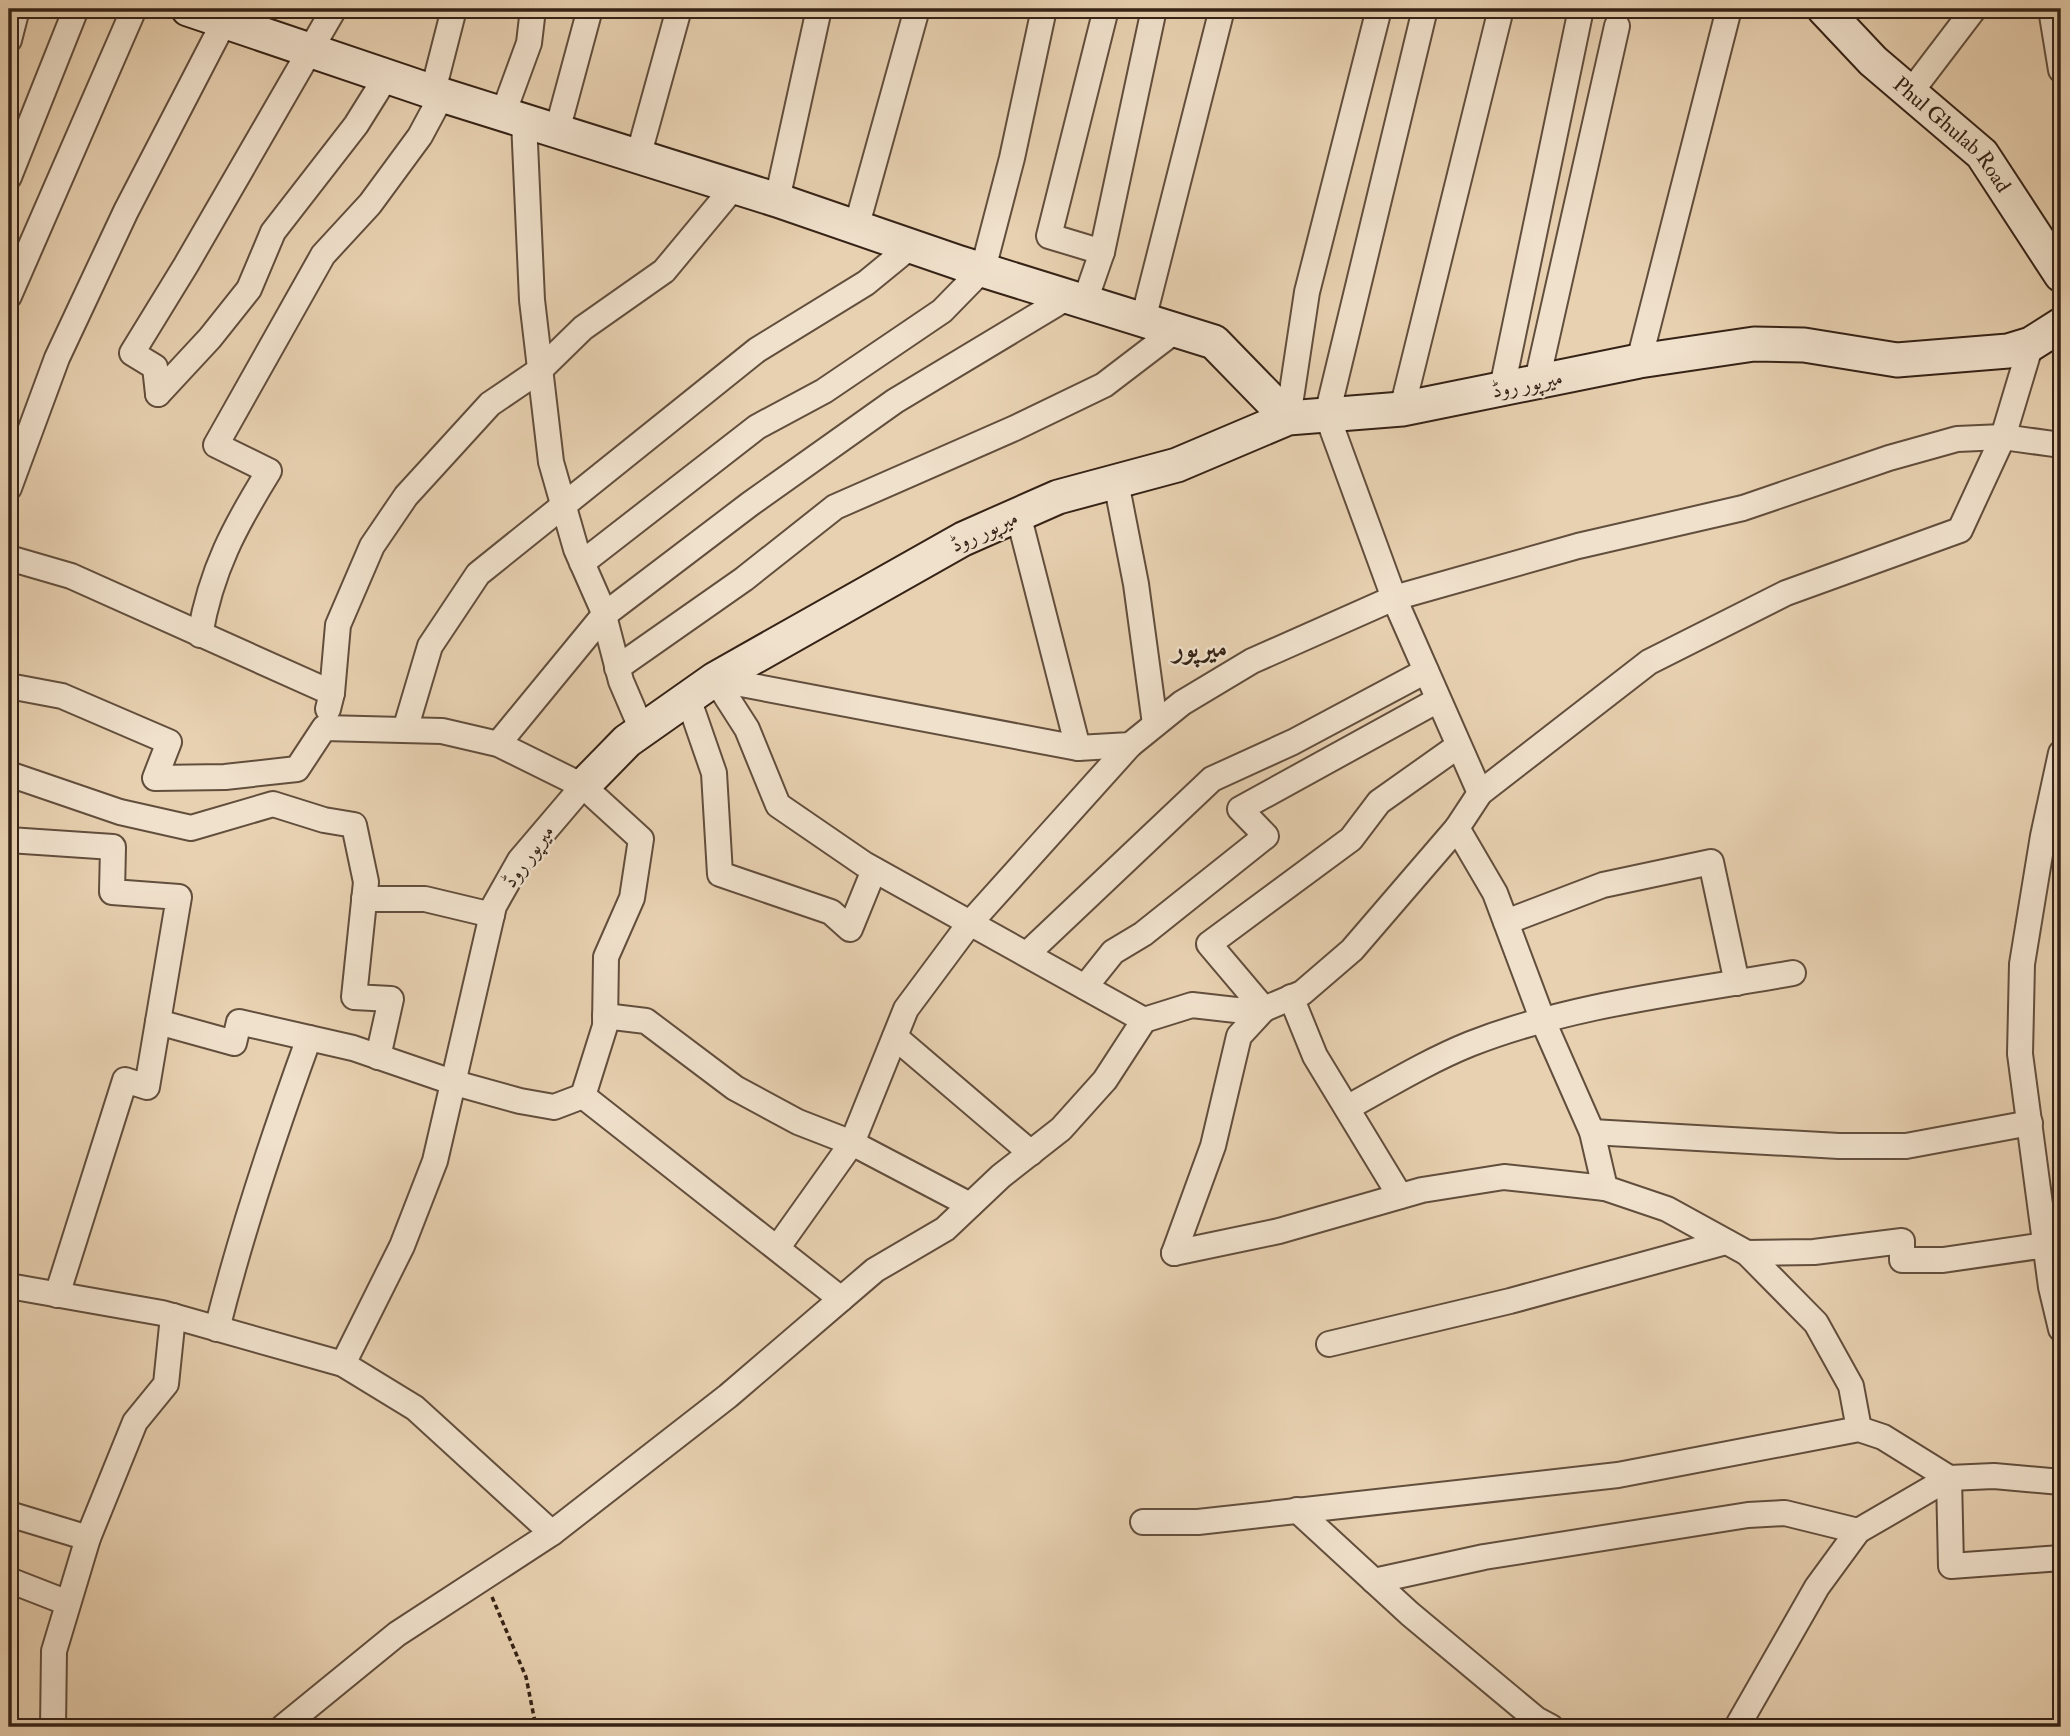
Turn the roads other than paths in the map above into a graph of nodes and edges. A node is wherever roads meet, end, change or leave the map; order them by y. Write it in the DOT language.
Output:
graph roads {
  1 [pos="17,9"];
  2 [pos="76,9"];
  3 [pos="134,9"];
  4 [pos="334,9"];
  5 [pos="454,9"];
  6 [pos="533,9"];
  7 [pos="590,9"];
  8 [pos="679,9"];
  9 [pos="819,9"];
  10 [pos="918,9"];
  11 [pos="1044,9"];
  12 [pos="1106,9"];
  13 [pos="1154,9"];
  14 [pos="1222,9"];
  15 [pos="1379,9"];
  16 [pos="1425,9"];
  17 [pos="1501,9"];
  18 [pos="1581,9"];
  19 [pos="1729,9"];
  20 [pos="1824,9"];
  21 [pos="1974,9"];
  22 [pos="2051,9"];
  23 [pos="204,13"];
  24 [pos="1617,26"];
  25 [pos="9,40"];
  26 [pos="311,52"];
  27 [pos="2061,70"];
  28 [pos="386,77"];
  29 [pos="437,93"];
  30 [pos="1910,93"];
  31 [pos="513,118"];
  32 [pos="557,131"];
  33 [pos="638,157"];
  34 [pos="9,177"];
  35 [pos="733,188"];
  36 [pos="777,200"];
  37 [pos="856,228"];
  38 [pos="910,247"];
  39 [pos="1102,252"];
  40 [pos="983,270"];
  41 [pos="2061,275"];
  42 [pos="9,296"];
  43 [pos="1076,299"];
  44 [pos="1143,320"];
  45 [pos="2061,325"];
  46 [pos="1176,330"];
  47 [pos="2031,344"];
  48 [pos="1639,361"];
  49 [pos="540,370"];
  50 [pos="1537,382"];
  51 [pos="1502,388"];
  52 [pos="1402,409"];
  53 [pos="1327,415"];
  54 [pos="1287,418"];
  55 [pos="2003,437"];
  56 [pos="2061,445"];
  57 [pos="1116,482"];
  58 [pos="9,488"];
  59 [pos="563,504"];
  60 [pos="1018,514"];
  61 [pos="9,558"];
  62 [pos="582,563"];
  63 [pos="1394,598"];
  64 [pos="604,615"];
  65 [pos="200,635"];
  66 [pos="617,668"];
  67 [pos="1426,671"];
  68 [pos="715,678"];
  69 [pos="9,685"];
  70 [pos="332,693"];
  71 [pos="688,698"];
  72 [pos="1438,700"];
  73 [pos="1155,724"];
  74 [pos="324,728"];
  75 [pos="405,730"];
  76 [pos="642,730"];
  77 [pos="499,744"];
  78 [pos="1130,745"];
  79 [pos="1458,746"];
  80 [pos="1078,748"];
  81 [pos="2061,753"];
  82 [pos="9,774"];
  83 [pos="583,786"];
  84 [pos="1480,793"];
  85 [pos="1457,828"];
  86 [pos="9,840"];
  87 [pos="874,870"];
  88 [pos="364,899"];
  89 [pos="492,915"];
  90 [pos="1506,922"];
  91 [pos="970,923"];
  92 [pos="1027,954"];
  93 [pos="1793,973"];
  94 [pos="1737,983"];
  95 [pos="1085,987"];
  96 [pos="1291,998"];
  97 [pos="1264,1009"];
  98 [pos="606,1016"];
  99 [pos="1144,1020"];
  100 [pos="1544,1021"];
  101 [pos="158,1022"];
  102 [pos="895,1037"];
  103 [pos="309,1038"];
  104 [pos="378,1057"];
  105 [pos="455,1083"];
  106 [pos="583,1096"];
  107 [pos="1347,1108"];
  108 [pos="2029,1123"];
  109 [pos="1592,1132"];
  110 [pos="852,1143"];
  111 [pos="1031,1153"];
  112 [pos="1605,1188"];
  113 [pos="1400,1196"];
  114 [pos="970,1205"];
  115 [pos="778,1247"];
  116 [pos="1736,1247"];
  117 [pos="2052,1256"];
  118 [pos="9,1286"];
  119 [pos="57,1295"];
  120 [pos="841,1299"];
  121 [pos="173,1316"];
  122 [pos="217,1329"];
  123 [pos="2061,1329"];
  124 [pos="1329,1344"];
  125 [pos="343,1364"];
  126 [pos="1859,1429"];
  127 [pos="1949,1478"];
  128 [pos="2061,1482"];
  129 [pos="1297,1510"];
  130 [pos="9,1514"];
  131 [pos="1143,1522"];
  132 [pos="1858,1531"];
  133 [pos="552,1534"];
  134 [pos="88,1538"];
  135 [pos="2061,1558"];
  136 [pos="9,1580"];
  137 [pos="1374,1581"];
  138 [pos="68,1603"];
  139 [pos="53,1727"];
  140 [pos="283,1727"];
  141 [pos="1551,1727"];
  142 [pos="1737,1727"];
  1 -- 25 [label="street"];
  2 -- 34 [label="street"];
  3 -- 42 [label="street"];
  4 -- 26 [label="street"];
  5 -- 29 [label="street"];
  6 -- 31 [label="street"];
  7 -- 32 [label="street"];
  8 -- 33 [label="street"];
  9 -- 36 [label="street"];
  10 -- 37 [label="street"];
  11 -- 40 [label="street"];
  12 -- 39 [label="street"];
  13 -- 39 [label="street"];
  14 -- 44 [label="street"];
  15 -- 54 [label="street"];
  16 -- 53 [label="street"];
  17 -- 52 [label="street"];
  18 -- 51 [label="street"];
  19 -- 48 [label="street"];
  20 -- 30 [label="street, Phul Ghulab Road"];
  21 -- 30 [label="street"];
  22 -- 27 [label="street"];
  23 -- 26 [label="street"];
  23 -- 58 [label="street"];
  24 -- 50 [label="street"];
  26 -- 28 [label="street"];
  26 -- 28 [label="street"];
  28 -- 29 [label="street"];
  29 -- 31 [label="street"];
  29 -- 65 [label="street"];
  30 -- 41 [label="street, Phul Ghulab Road"];
  31 -- 32 [label="street"];
  31 -- 49 [label="street"];
  32 -- 33 [label="street"];
  33 -- 35 [label="street"];
  35 -- 36 [label="street"];
  35 -- 49 [label="street"];
  36 -- 37 [label="street"];
  37 -- 38 [label="street"];
  38 -- 40 [label="street"];
  38 -- 59 [label="street"];
  39 -- 43 [label="street"];
  40 -- 43 [label="street"];
  40 -- 62 [label="street"];
  43 -- 44 [label="street"];
  43 -- 64 [label="street"];
  44 -- 46 [label="street"];
  45 -- 47 [label="street, میرپور روڈ"];
  46 -- 54 [label="street"];
  46 -- 66 [label="street"];
  47 -- 48 [label="street, میرپور روڈ"];
  47 -- 55 [label="street"];
  48 -- 50 [label="street, میرپور روڈ"];
  49 -- 59 [label="street"];
  49 -- 70 [label="street"];
  50 -- 51 [label="street, میرپور روڈ"];
  51 -- 52 [label="street, میرپور روڈ"];
  52 -- 53 [label="street, میرپور روڈ"];
  53 -- 54 [label="street, میرپور روڈ"];
  53 -- 63 [label="street"];
  54 -- 57 [label="street, میرپور روڈ"];
  55 -- 56 [label="street"];
  55 -- 63 [label="street"];
  55 -- 84 [label="street"];
  57 -- 60 [label="street, میرپور روڈ"];
  57 -- 73 [label="street"];
  59 -- 62 [label="street"];
  59 -- 75 [label="street"];
  60 -- 68 [label="street, میرپور روڈ"];
  60 -- 80 [label="street"];
  61 -- 65 [label="street"];
  62 -- 64 [label="street"];
  63 -- 67 [label="street"];
  63 -- 73 [label="street"];
  64 -- 66 [label="street"];
  64 -- 77 [label="street"];
  65 -- 70 [label="street"];
  66 -- 76 [label="street"];
  67 -- 72 [label="street"];
  67 -- 92 [label="street"];
  68 -- 71 [label="street, میرپور روڈ"];
  68 -- 80 [label="street"];
  68 -- 87 [label="street"];
  69 -- 74 [label="street"];
  70 -- 74 [label="street"];
  71 -- 76 [label="street, میرپور روڈ"];
  71 -- 87 [label="street"];
  72 -- 79 [label="street"];
  72 -- 95 [label="street"];
  73 -- 78 [label="street"];
  74 -- 75 [label="street"];
  75 -- 77 [label="street"];
  76 -- 83 [label="street, میرپور روڈ"];
  77 -- 83 [label="street"];
  78 -- 80 [label="street"];
  78 -- 91 [label="street"];
  79 -- 84 [label="street"];
  79 -- 97 [label="street"];
  81 -- 108 [label="street"];
  82 -- 88 [label="street"];
  83 -- 89 [label="street, میرپور روڈ"];
  83 -- 98 [label="street"];
  84 -- 85 [label="street"];
  85 -- 90 [label="street"];
  85 -- 96 [label="street"];
  86 -- 101 [label="street"];
  87 -- 91 [label="street"];
  88 -- 89 [label="street"];
  88 -- 104 [label="street"];
  89 -- 105 [label="street, میرپور روڈ"];
  90 -- 94 [label="street"];
  90 -- 100 [label="street"];
  91 -- 92 [label="street"];
  91 -- 102 [label="street"];
  92 -- 95 [label="street"];
  93 -- 94 [label="street"];
  94 -- 100 [label="street"];
  95 -- 99 [label="street"];
  96 -- 97 [label="street"];
  96 -- 107 [label="street"];
  97 -- 99 [label="street"];
  97 -- 113 [label="street"];
  98 -- 106 [label="street"];
  98 -- 110 [label="street"];
  99 -- 111 [label="street"];
  100 -- 107 [label="street"];
  100 -- 109 [label="street"];
  101 -- 103 [label="street"];
  101 -- 119 [label="street"];
  102 -- 110 [label="street"];
  102 -- 111 [label="street"];
  103 -- 104 [label="street"];
  103 -- 122 [label="street"];
  104 -- 105 [label="street"];
  105 -- 106 [label="street"];
  105 -- 125 [label="street, میرپور روڈ"];
  106 -- 115 [label="street"];
  107 -- 113 [label="street"];
  108 -- 109 [label="street"];
  108 -- 117 [label="street"];
  109 -- 112 [label="street"];
  110 -- 114 [label="street"];
  110 -- 115 [label="street"];
  111 -- 114 [label="street"];
  112 -- 113 [label="street"];
  112 -- 116 [label="street"];
  114 -- 120 [label="street"];
  115 -- 120 [label="street"];
  116 -- 117 [label="street"];
  116 -- 124 [label="street"];
  116 -- 126 [label="street"];
  117 -- 123 [label="street"];
  118 -- 119 [label="street"];
  119 -- 121 [label="street"];
  120 -- 133 [label="street"];
  121 -- 122 [label="street"];
  121 -- 134 [label="street"];
  122 -- 125 [label="street"];
  125 -- 133 [label="street"];
  126 -- 127 [label="street"];
  126 -- 129 [label="street"];
  127 -- 128 [label="street"];
  127 -- 132 [label="street"];
  127 -- 135 [label="street"];
  129 -- 131 [label="street"];
  129 -- 137 [label="street"];
  130 -- 134 [label="street"];
  132 -- 137 [label="street"];
  132 -- 142 [label="street"];
  133 -- 140 [label="street"];
  134 -- 138 [label="street"];
  136 -- 138 [label="street"];
  137 -- 141 [label="street"];
  138 -- 139 [label="street"];
}
